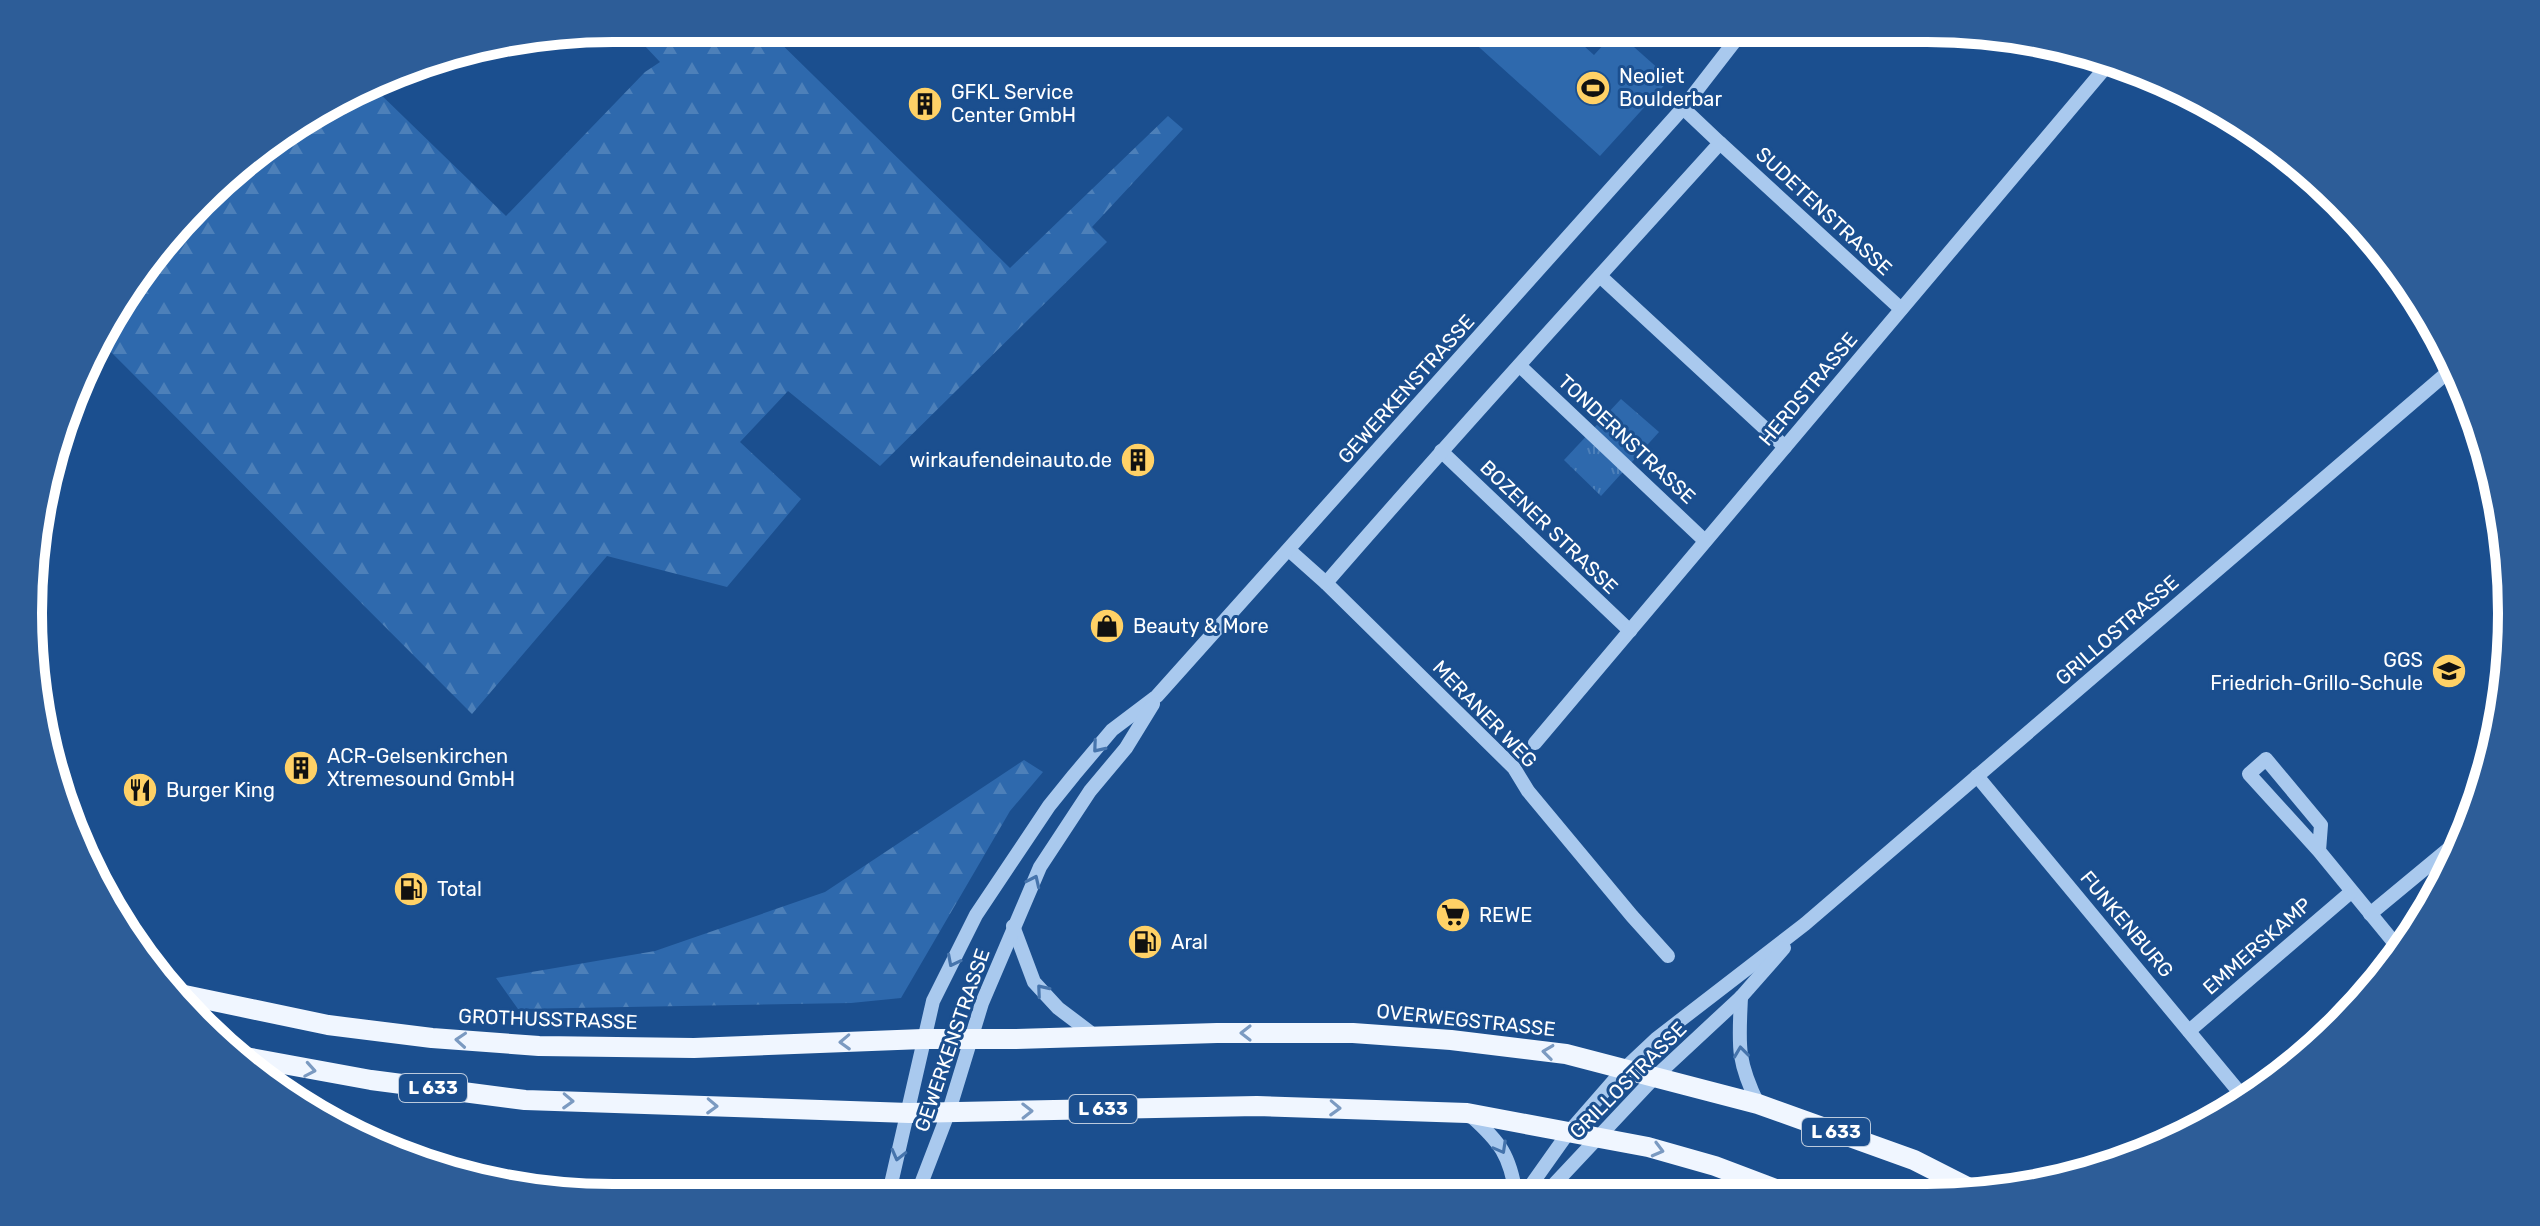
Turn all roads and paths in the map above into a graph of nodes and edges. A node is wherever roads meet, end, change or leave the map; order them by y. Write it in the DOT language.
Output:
graph roads {
  1 [pos="1734,42"];
  2 [pos="2104,70"];
  3 [pos="1683,108"];
  4 [pos="1720,143"];
  5 [pos="1600,276"];
  6 [pos="1901,309"];
  7 [pos="1521,367"];
  8 [pos="2446,374"];
  9 [pos="1785,447"];
  10 [pos="1441,451"];
  11 [pos="1705,541"];
  12 [pos="1289,550"];
  13 [pos="1326,583"];
  14 [pos="1630,631"];
  15 [pos="1157,696"];
  16 [pos="1535,743"];
  17 [pos="1977,776"];
  18 [pos="2319,851"];
  19 [pos="2446,851"];
  20 [pos="2351,892"];
  21 [pos="2370,914"];
  22 [pos="1805,924"];
  23 [pos="1013,926"];
  24 [pos="2393,942"];
  25 [pos="1668,956"];
  26 [pos="190,996"];
  27 [pos="1741,997"];
  28 [pos="2189,1031"];
  29 [pos="1095,1036"];
  30 [pos="923,1039"];
  31 [pos="969,1040"];
  32 [pos="258,1060"];
  33 [pos="1623,1070"];
  34 [pos="1654,1078"];
  35 [pos="2239,1091"];
  36 [pos="1758,1104"];
  37 [pos="949,1111"];
  38 [pos="909,1113"];
  39 [pos="1467,1113"];
  40 [pos="1568,1133"];
  41 [pos="1599,1138"];
  42 [pos="1960,1183"];
  43 [pos="891,1184"];
  44 [pos="921,1184"];
  45 [pos="1514,1184"];
  46 [pos="1532,1184"];
  47 [pos="1555,1184"];
  48 [pos="1763,1184"];
  1 -- 3 [label="street, GEWERKENSTRASSE"];
  2 -- 6 [label="street, HERDSTRASSE"];
  3 -- 4 [label="street"];
  3 -- 12 [label="street, GEWERKENSTRASSE"];
  4 -- 5 [label="street"];
  4 -- 6 [label="street, SUDETENSTRASSE"];
  5 -- 7 [label="street"];
  5 -- 9 [label="street"];
  6 -- 9 [label="street, HERDSTRASSE"];
  7 -- 10 [label="street"];
  7 -- 11 [label="street, TONDERNSTRASSE"];
  8 -- 17 [label="street, GRILLOSTRASSE"];
  9 -- 11 [label="street, HERDSTRASSE"];
  10 -- 13 [label="street"];
  10 -- 14 [label="street, BOZENER STRASSE"];
  11 -- 14 [label="street, HERDSTRASSE"];
  12 -- 13 [label="street, MERANER WEG"];
  12 -- 15 [label="street, GEWERKENSTRASSE"];
  13 -- 25 [label="street, MERANER WEG"];
  14 -- 16 [label="street, HERDSTRASSE"];
  23 -- 15 [label="street, GEWERKENSTRASSE, one-way"];
  15 -- 30 [label="street, GEWERKENSTRASSE, one-way"];
  17 -- 22 [label="street, GRILLOSTRASSE"];
  17 -- 28 [label="street, FUNKENBURG"];
  18 -- 18 [label="street"];
  18 -- 20 [label="street"];
  19 -- 21 [label="street"];
  20 -- 21 [label="street"];
  20 -- 28 [label="street, EMMERSKAMP"];
  21 -- 24 [label="street"];
  22 -- 27 [label="street, GRILLOSTRASSE"];
  22 -- 33 [label="street, GRILLOSTRASSE"];
  29 -- 23 [label="street, one-way"];
  23 -- 31 [label="street, GEWERKENSTRASSE"];
  30 -- 26 [label="main road, GROTHUSSTRASSE / L 633, one-way"];
  27 -- 34 [label="street, GRILLOSTRASSE"];
  36 -- 27 [label="street, one-way"];
  28 -- 35 [label="street, FUNKENBURG"];
  29 -- 31 [label="main road, OVERWEGSTRASSE / L 633"];
  33 -- 29 [label="main road, OVERWEGSTRASSE / L 633, one-way"];
  30 -- 31 [label="main road, OVERWEGSTRASSE / L 633"];
  30 -- 38 [label="street, GEWERKENSTRASSE"];
  31 -- 37 [label="street, GEWERKENSTRASSE"];
  32 -- 38 [label="main road, L 633, one-way"];
  33 -- 34 [label="main road, OVERWEGSTRASSE / L 633"];
  33 -- 40 [label="street, GRILLOSTRASSE"];
  34 -- 36 [label="main road, OVERWEGSTRASSE / L 633"];
  34 -- 41 [label="street, GRILLOSTRASSE"];
  36 -- 42 [label="main road, OVERWEGSTRASSE / L 633"];
  37 -- 38 [label="main road, L 633"];
  37 -- 39 [label="main road, L 633, one-way"];
  37 -- 44 [label="street, GEWERKENSTRASSE"];
  38 -- 43 [label="street, GEWERKENSTRASSE, one-way"];
  39 -- 40 [label="main road, L 633"];
  39 -- 45 [label="street, one-way"];
  40 -- 41 [label="main road, L 633"];
  40 -- 46 [label="street, GRILLOSTRASSE"];
  41 -- 47 [label="street, GRILLOSTRASSE"];
  41 -- 48 [label="main road, L 633, one-way"];
}
